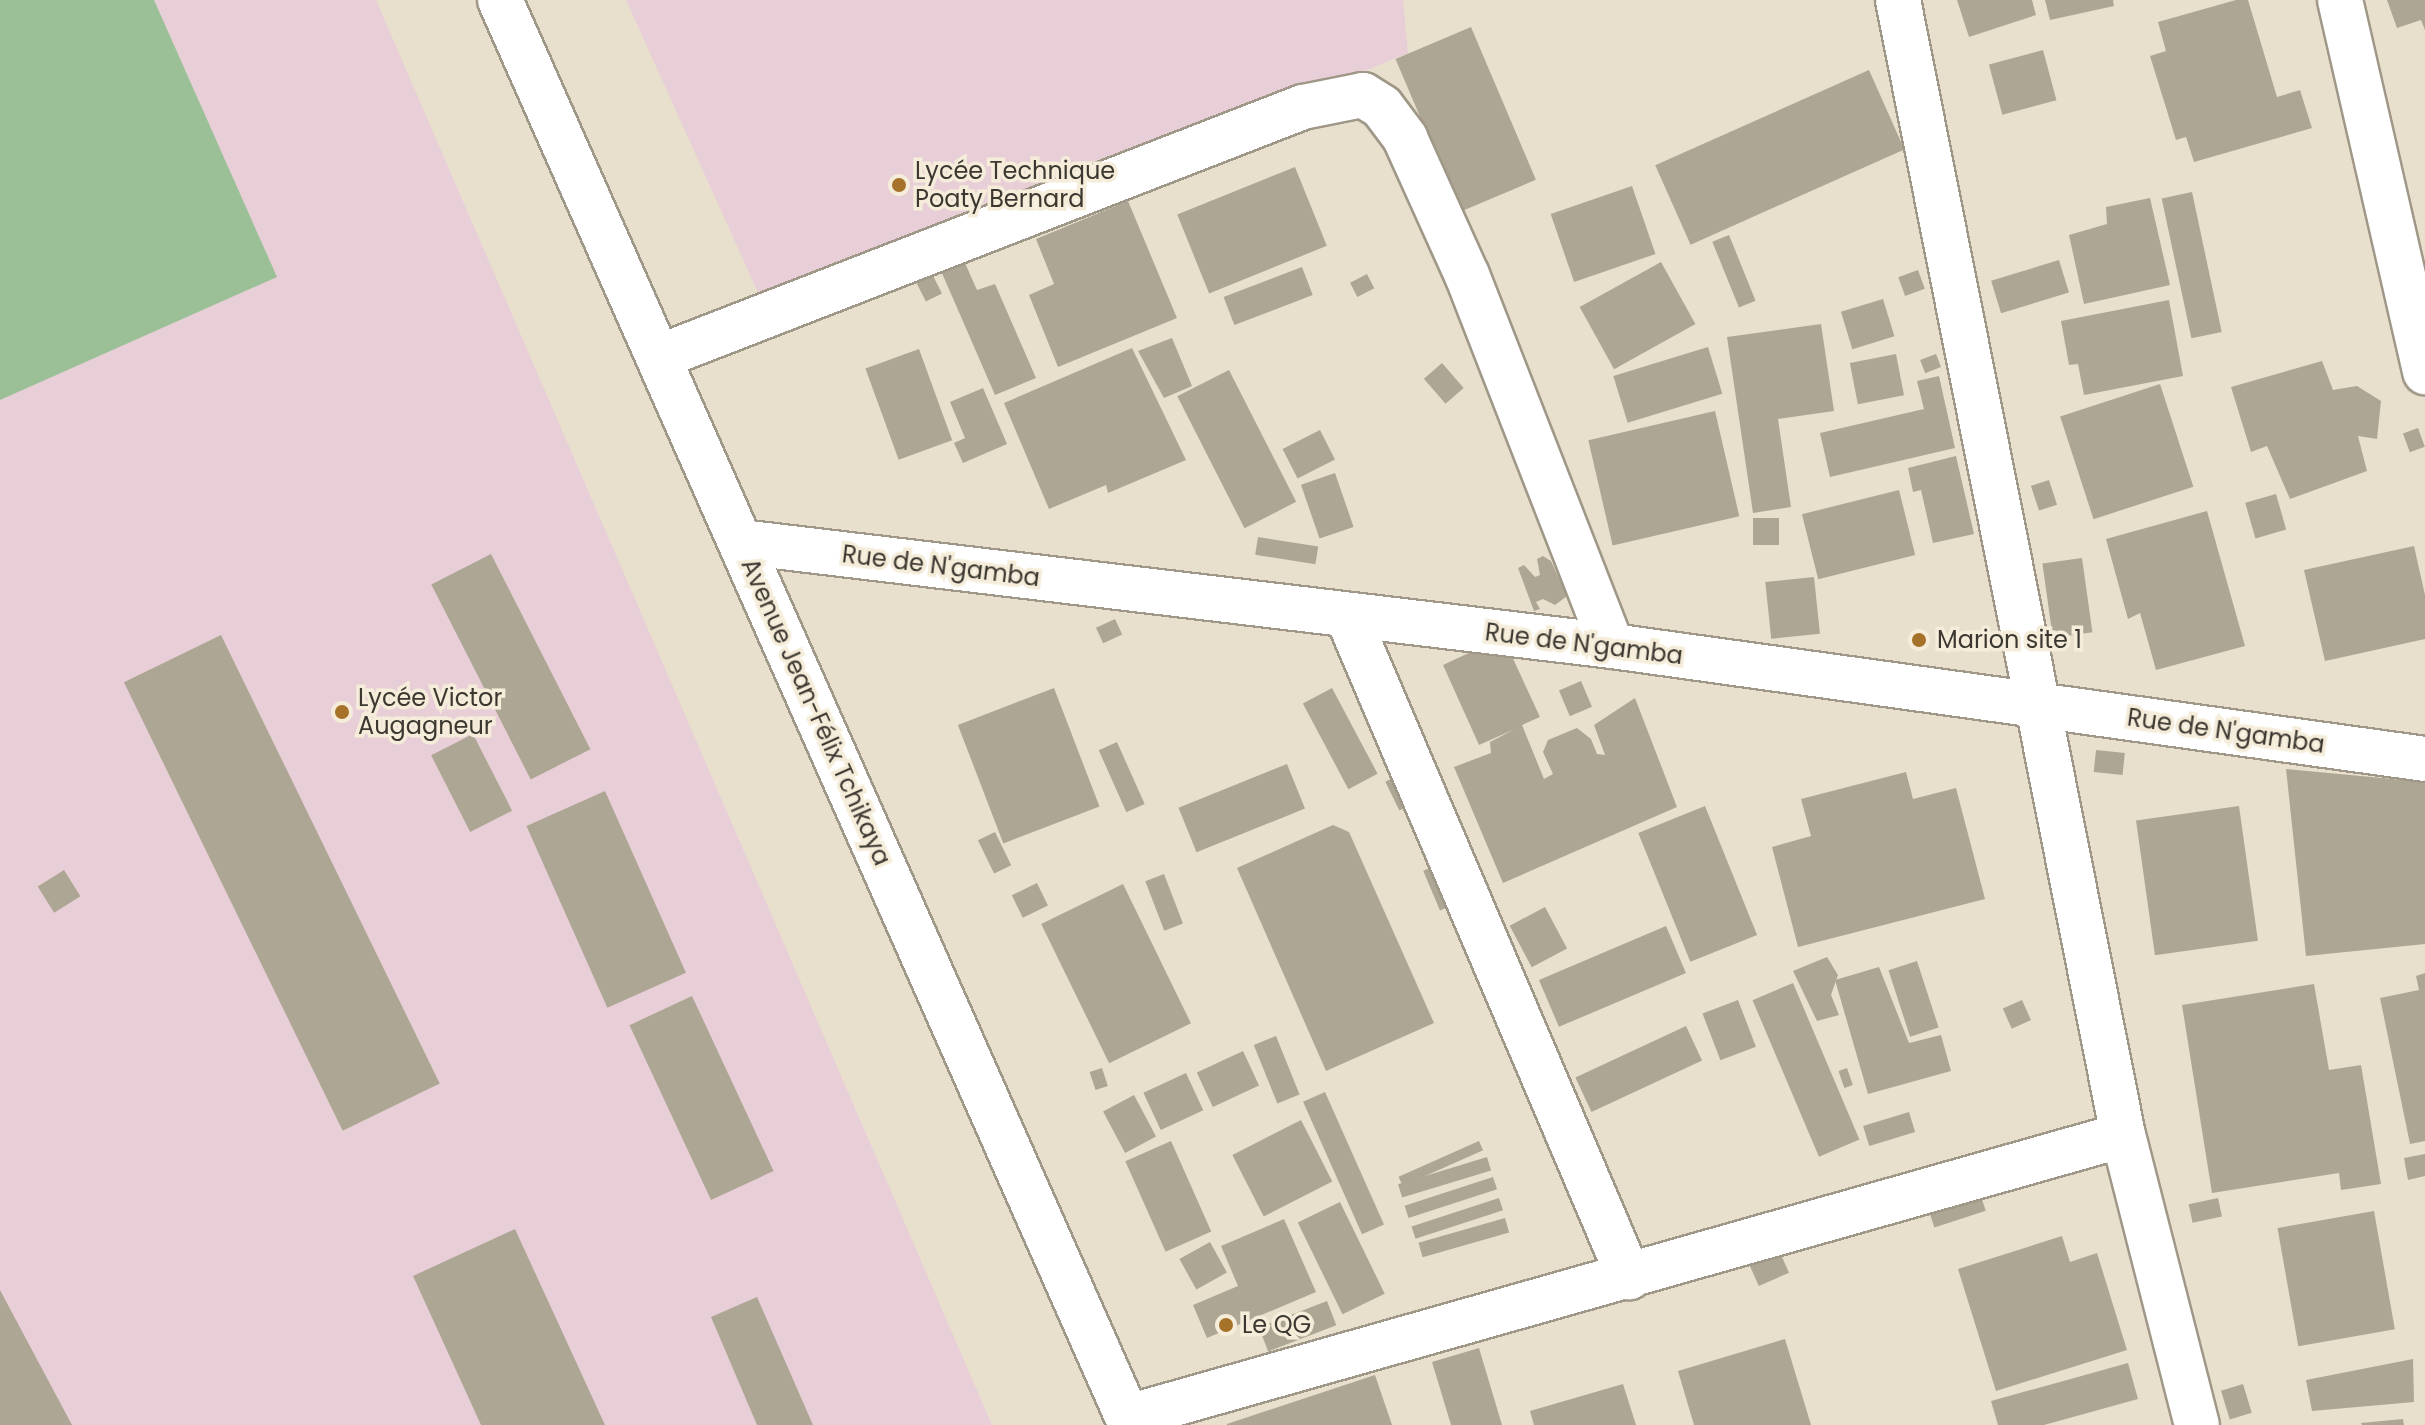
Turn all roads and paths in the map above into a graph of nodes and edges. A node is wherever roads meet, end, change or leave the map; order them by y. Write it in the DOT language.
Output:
graph roads {
  1 [pos="500,0"];
  2 [pos="1898,0"];
  3 [pos="2340,0"];
  4 [pos="659,357"];
  5 [pos="2425,372"];
  6 [pos="741,542"];
  7 [pos="1347,615"];
  8 [pos="1612,646"];
  9 [pos="2038,705"];
  10 [pos="2425,759"];
  11 [pos="2123,1135"];
  12 [pos="1629,1277"];
  13 [pos="1130,1421"];
  14 [pos="2197,1425"];
  1 -- 4 [label="street, Avenue Jean-Félix Tchikaya"];
  2 -- 9 [label="street"];
  3 -- 5 [label="street"];
  4 -- 6 [label="street, Avenue Jean-Félix Tchikaya"];
  4 -- 8 [label="street"];
  6 -- 7 [label="street, Rue de N'gamba"];
  6 -- 13 [label="street, Avenue Jean-Félix Tchikaya"];
  7 -- 8 [label="street, Rue de N'gamba"];
  7 -- 12 [label="street"];
  8 -- 9 [label="street, Rue de N'gamba"];
  9 -- 10 [label="street, Rue de N'gamba"];
  9 -- 11 [label="street"];
  11 -- 12 [label="street"];
  11 -- 14 [label="street"];
  12 -- 13 [label="street"];
}
